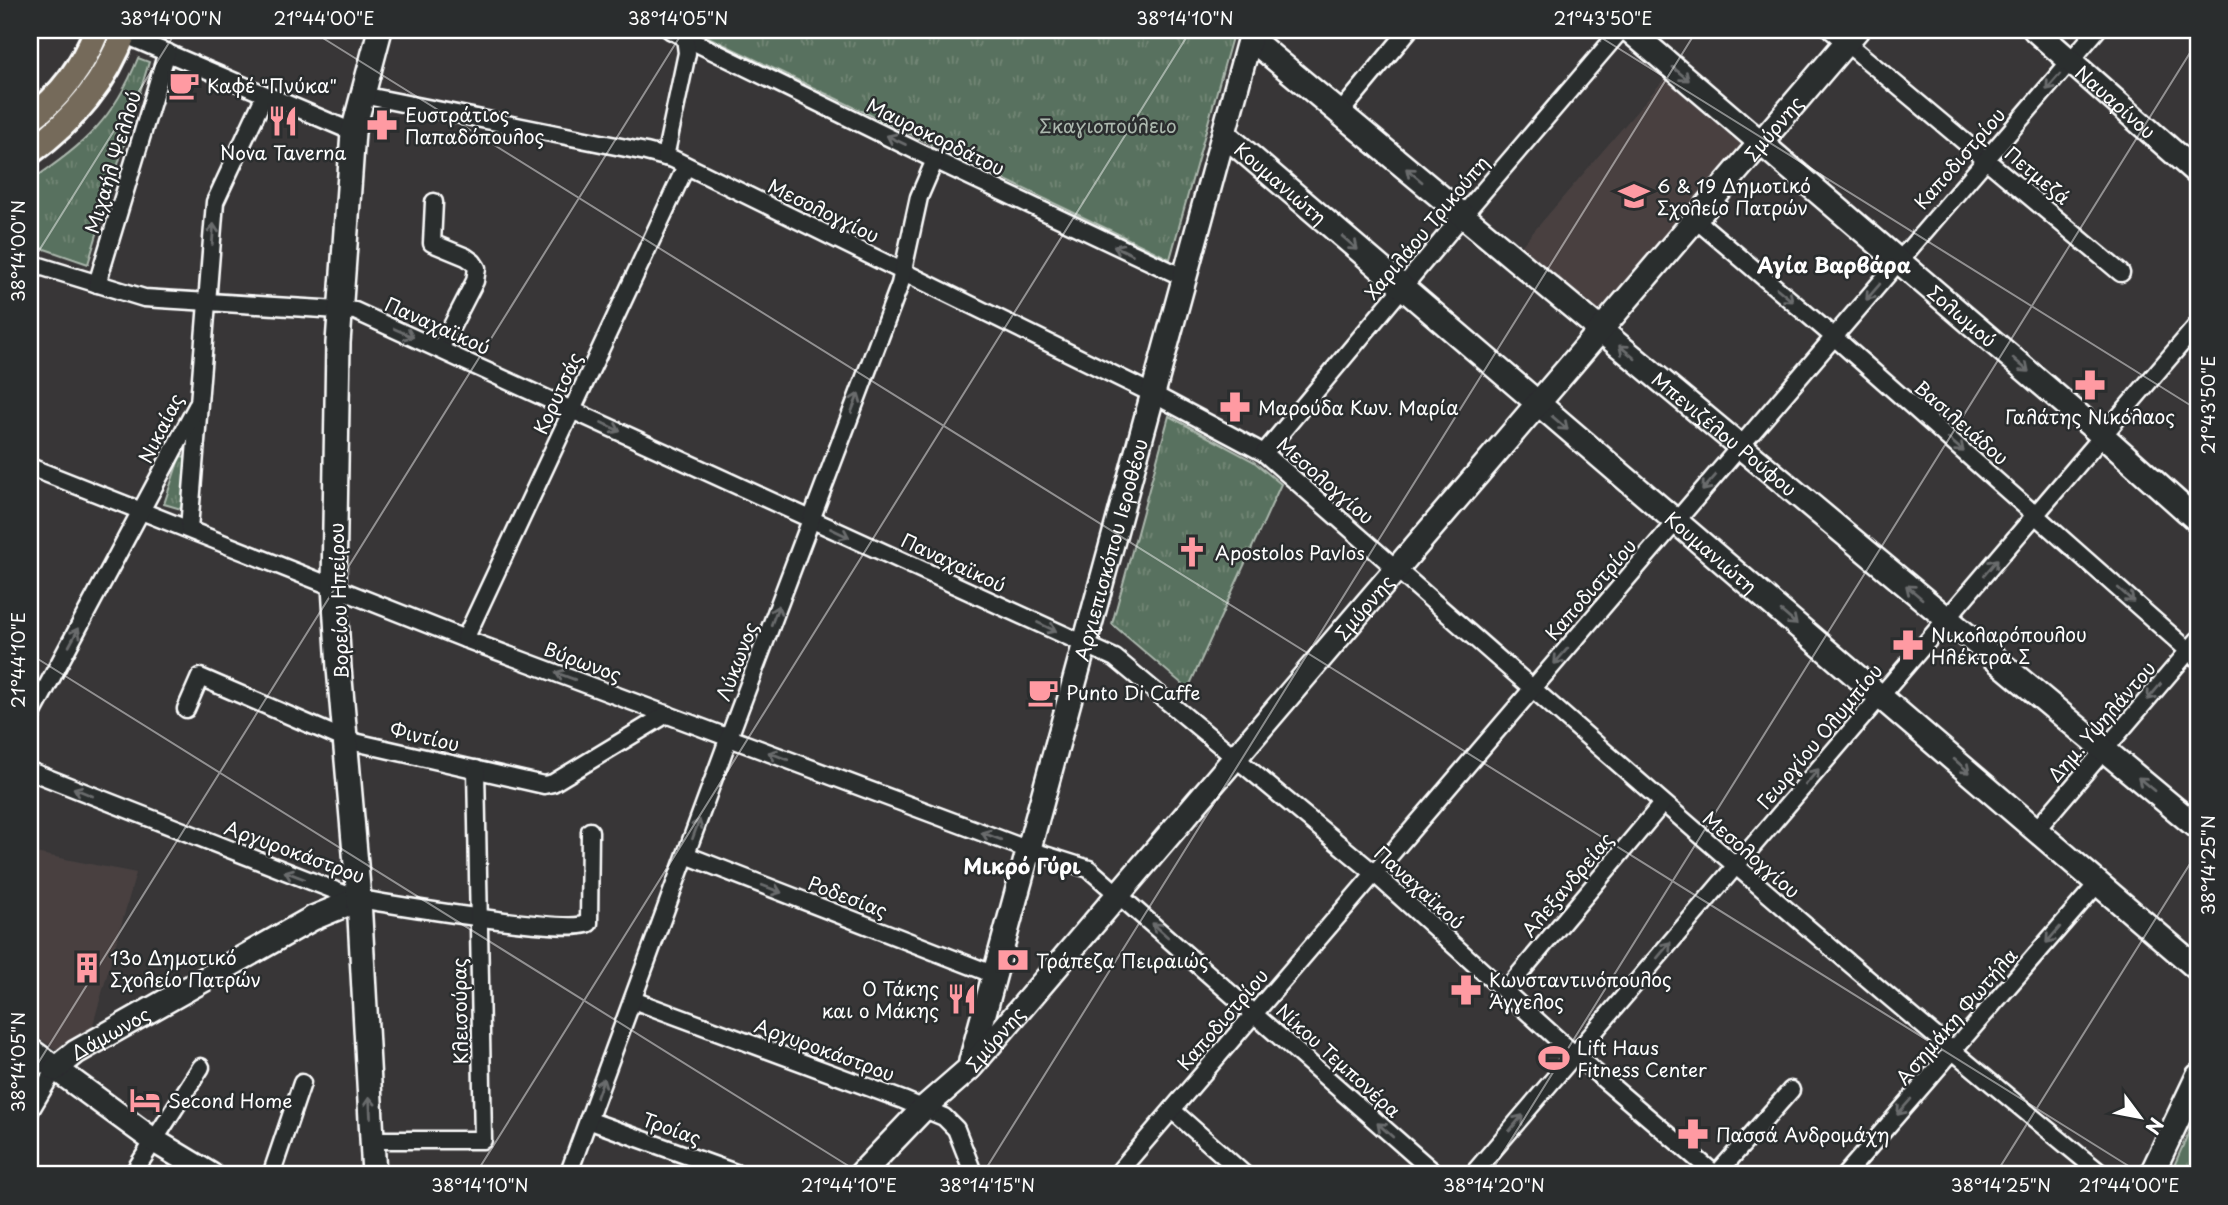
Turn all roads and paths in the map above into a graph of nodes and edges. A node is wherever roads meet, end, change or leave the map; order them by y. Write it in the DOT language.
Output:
graph roads {
  1 [pos="97,30"];
  2 [pos="380,30"];
  3 [pos="1409,30"];
  4 [pos="1621,30"];
  5 [pos="1629,30"];
  6 [pos="2035,30"];
  7 [pos="2097,30"];
  8 [pos="124,32"];
  9 [pos="681,32"];
  10 [pos="1251,34"];
  11 [pos="1845,34"];
  12 [pos="167,52"];
  13 [pos="2070,61"];
  14 [pos="265,94"];
  15 [pos="362,95"];
  16 [pos="1340,113"];
  17 [pos="30,119"];
  18 [pos="353,132"];
  19 [pos="1224,134"];
  20 [pos="1761,142"];
  21 [pos="30,152"];
  22 [pos="665,156"];
  23 [pos="1986,159"];
  24 [pos="935,160"];
  25 [pos="686,166"];
  26 [pos="2198,174"];
  27 [pos="434,202"];
  28 [pos="1463,215"];
  29 [pos="1695,219"];
  30 [pos="1899,260"];
  31 [pos="30,263"];
  32 [pos="904,272"];
  33 [pos="2121,273"];
  34 [pos="1185,278"];
  35 [pos="97,284"];
  36 [pos="1402,287"];
  37 [pos="208,302"];
  38 [pos="340,309"];
  39 [pos="2198,324"];
  40 [pos="1600,330"];
  41 [pos="1834,337"];
  42 [pos="440,349"];
  43 [pos="1153,394"];
  44 [pos="200,400"];
  45 [pos="1538,403"];
  46 [pos="573,409"];
  47 [pos="2103,436"];
  48 [pos="1740,446"];
  49 [pos="1264,453"];
  50 [pos="30,467"];
  51 [pos="141,510"];
  52 [pos="2035,515"];
  53 [pos="811,520"];
  54 [pos="2198,521"];
  55 [pos="1676,522"];
  56 [pos="189,529"];
  57 [pos="1396,569"];
  58 [pos="334,586"];
  59 [pos="1947,619"];
  60 [pos="465,639"];
  61 [pos="1085,645"];
  62 [pos="2195,650"];
  63 [pos="1532,690"];
  64 [pos="1880,697"];
  65 [pos="186,709"];
  66 [pos="667,715"];
  67 [pos="30,718"];
  68 [pos="729,737"];
  69 [pos="346,740"];
  70 [pos="2104,750"];
  71 [pos="1235,758"];
  72 [pos="476,769"];
  73 [pos="30,771"];
  74 [pos="1662,804"];
  75 [pos="2198,828"];
  76 [pos="2035,830"];
  77 [pos="590,831"];
  78 [pos="1029,850"];
  79 [pos="686,855"];
  80 [pos="1735,867"];
  81 [pos="1374,873"];
  82 [pos="2098,883"];
  83 [pos="1119,894"];
  84 [pos="359,898"];
  85 [pos="478,916"];
  86 [pos="2198,970"];
  87 [pos="995,975"];
  88 [pos="1505,991"];
  89 [pos="633,1000"];
  90 [pos="1254,1014"];
  91 [pos="30,1050"];
  92 [pos="1952,1052"];
  93 [pos="1575,1055"];
  94 [pos="201,1067"];
  95 [pos="970,1068"];
  96 [pos="55,1069"];
  97 [pos="2198,1076"];
  98 [pos="302,1083"];
  99 [pos="1791,1090"];
  100 [pos="924,1108"];
  101 [pos="1172,1110"];
  102 [pos="30,1111"];
  103 [pos="588,1120"];
  104 [pos="153,1140"];
  105 [pos="372,1140"];
  106 [pos="197,1172"];
  107 [pos="132,1175"];
  108 [pos="271,1175"];
  109 [pos="374,1175"];
  110 [pos="568,1175"];
  111 [pos="741,1175"];
  112 [pos="860,1175"];
  113 [pos="974,1175"];
  114 [pos="1116,1175"];
  115 [pos="1245,1175"];
  116 [pos="1437,1175"];
  117 [pos="1472,1175"];
  118 [pos="1716,1175"];
  119 [pos="1845,1175"];
  120 [pos="2103,1175"];
  121 [pos="2151,1175"];
  1 -- 17 [label="main road"];
  2 -- 15 [label="main road, Βορείου Ηπείρου"];
  3 -- 16 [label="street"];
  4 -- 28 [label="street, Χαριλάου Τρικούπη"];
  5 -- 20 [label="main road, Σολωμού, one-way"];
  6 -- 13 [label="main road, Ναυαρίνου"];
  7 -- 13 [label="street, Καποδιστρίου"];
  8 -- 12 [label="street"];
  8 -- 21 [label="main road"];
  9 -- 22 [label="street"];
  24 -- 9 [label="street, Μαυροκορδάτου, one-way"];
  10 -- 16 [label="main road, Μπενιζέλου Ρούφου"];
  10 -- 19 [label="main road, Αρχιεπισκόπου Ιεροθέου"];
  11 -- 20 [label="main road, Σμύρνης"];
  11 -- 23 [label="street, Πετμεζά"];
  12 -- 14 [label="street"];
  12 -- 35 [label="street, Μιχαήλ Ψελλού"];
  13 -- 23 [label="street, Καποδιστρίου, one-way"];
  13 -- 26 [label="main road, Ναυαρίνου"];
  14 -- 18 [label="street"];
  37 -- 14 [label="street, Νικαίας, one-way"];
  15 -- 18 [label="main road, Βορείου Ηπείρου"];
  15 -- 22 [label="street, Μεσολογγίου"];
  28 -- 16 [label="main road, Μπενιζέλου Ρούφου, one-way"];
  18 -- 38 [label="main road, Βορείου Ηπείρου"];
  19 -- 34 [label="main road, Αρχιεπισκόπου Ιεροθέου"];
  19 -- 36 [label="main road, Κουμανιώτη, one-way"];
  20 -- 29 [label="main road, Σμύρνης"];
  20 -- 30 [label="main road, Σολωμού"];
  22 -- 25 [label="street, Μεσολογγίου"];
  23 -- 30 [label="street, Καποδιστρίου"];
  23 -- 33 [label="street, Πετμεζά"];
  24 -- 32 [label="street, Λύκωνος"];
  34 -- 24 [label="street, Μαυροκορδάτου, one-way"];
  25 -- 32 [label="street, Μεσολογγίου"];
  25 -- 46 [label="street, Κορυτσάς"];
  27 -- 42 [label="street"];
  28 -- 36 [label="street, Χαριλάου Τρικούπη"];
  28 -- 40 [label="main road, Μπενιζέλου Ρούφου"];
  29 -- 40 [label="main road, Σμύρνης"];
  29 -- 41 [label="street, Βασιλειάδου, one-way"];
  30 -- 41 [label="street, Καποδιστρίου, one-way"];
  30 -- 47 [label="main road, Σολωμού, one-way"];
  31 -- 35 [label="street, Παναχαϊκού"];
  32 -- 43 [label="street, Μεσολογγίου"];
  53 -- 32 [label="street, Λύκωνος, one-way"];
  34 -- 43 [label="main road, Αρχιεπισκόπου Ιεροθέου"];
  35 -- 37 [label="street, Παναχαϊκού"];
  36 -- 45 [label="main road, Κουμανιώτη"];
  36 -- 49 [label="street, Χαριλάου Τρικούπη"];
  37 -- 38 [label="street, Παναχαϊκού"];
  37 -- 44 [label="street, Νικαίας"];
  38 -- 42 [label="street, Παναχαϊκού, one-way"];
  38 -- 58 [label="main road, Βορείου Ηπείρου"];
  39 -- 47 [label="street, Γεωργίου Ολυμπίου"];
  40 -- 45 [label="main road, Σμύρνης"];
  48 -- 40 [label="main road, Μπενιζέλου Ρούφου, one-way"];
  41 -- 48 [label="street, Καποδιστρίου"];
  41 -- 52 [label="street, Βασιλειάδου, one-way"];
  42 -- 46 [label="street, Παναχαϊκού"];
  43 -- 49 [label="street, Μεσολογγίου"];
  43 -- 61 [label="main road, Αρχιεπισκόπου Ιεροθέου"];
  44 -- 51 [label="street, Νικαίας"];
  44 -- 56 [label="street"];
  45 -- 55 [label="main road, Κουμανιώτη, one-way"];
  45 -- 57 [label="main road, Σμύρνης"];
  46 -- 53 [label="street, Παναχαϊκού, one-way"];
  46 -- 60 [label="street, Κορυτσάς"];
  47 -- 52 [label="street, Γεωργίου Ολυμπίου"];
  47 -- 54 [label="main road, Σολωμού"];
  48 -- 55 [label="street, Καποδιστρίου, one-way"];
  59 -- 48 [label="main road, Μπενιζέλου Ρούφου, one-way"];
  49 -- 57 [label="street, Μεσολογγίου"];
  50 -- 51 [label="street, Βύρωνος"];
  51 -- 56 [label="street, Βύρωνος"];
  67 -- 51 [label="street, Νικαίας, one-way"];
  59 -- 52 [label="street, Γεωργίου Ολυμπίου, one-way"];
  52 -- 62 [label="street, Βασιλειάδου, one-way"];
  53 -- 61 [label="street, Παναχαϊκού, one-way"];
  68 -- 53 [label="street, Λύκωνος, one-way"];
  55 -- 63 [label="street, Καποδιστρίου, one-way"];
  55 -- 64 [label="main road, Κουμανιώτη, one-way"];
  56 -- 58 [label="street, Βύρωνος"];
  57 -- 63 [label="street, Μεσολογγίου"];
  57 -- 71 [label="main road, Σμύρνης"];
  58 -- 60 [label="street, Βύρωνος"];
  58 -- 69 [label="main road, Βορείου Ηπείρου"];
  59 -- 64 [label="street, Γεωργίου Ολυμπίου"];
  59 -- 70 [label="main road, Μπενιζέλου Ρούφου"];
  66 -- 60 [label="street, Βύρωνος, one-way"];
  61 -- 71 [label="street, Παναχαϊκού"];
  61 -- 78 [label="main road, Αρχιεπισκόπου Ιεροθέου"];
  62 -- 70 [label="street, Δημ. Υψηλάντου, one-way"];
  63 -- 74 [label="street, Μεσολογγίου"];
  63 -- 81 [label="street, Καποδιστρίου"];
  64 -- 76 [label="main road, Κουμανιώτη, one-way"];
  80 -- 64 [label="street, Γεωργίου Ολυμπίου, one-way"];
  65 -- 69 [label="street, Φιντίου"];
  66 -- 68 [label="street, Βύρωνος"];
  66 -- 72 [label="street, Φιντίου"];
  78 -- 68 [label="street, Βύρωνος, one-way"];
  79 -- 68 [label="street, Λύκωνος, one-way"];
  69 -- 72 [label="street, Φιντίου"];
  69 -- 84 [label="main road, Βορείου Ηπείρου"];
  75 -- 70 [label="main road, Μπενιζέλου Ρούφου, one-way"];
  70 -- 76 [label="street, Δημ. Υψηλάντου"];
  71 -- 81 [label="street, Παναχαϊκού"];
  71 -- 83 [label="main road, Σμύρνης"];
  72 -- 85 [label="street, Κλεισούρας"];
  84 -- 73 [label="street, Αργυροκάστρου, one-way"];
  74 -- 80 [label="street, Μεσολογγίου"];
  74 -- 88 [label="street, Αλεξανδρείας"];
  76 -- 82 [label="main road, Κουμανιώτη"];
  77 -- 85 [label="street, Αργυροκάστρου"];
  78 -- 83 [label="street, Βύρωνος"];
  78 -- 87 [label="main road, Αρχιεπισκόπου Ιεροθέου"];
  79 -- 87 [label="street, Ροδεσίας, one-way"];
  79 -- 89 [label="street, Λύκωνος"];
  80 -- 92 [label="street, Μεσολογγίου"];
  93 -- 80 [label="street, Γεωργίου Ολυμπίου, one-way"];
  81 -- 88 [label="street, Παναχαϊκού"];
  81 -- 90 [label="street, Καποδιστρίου"];
  82 -- 86 [label="main road, Κουμανιώτη"];
  82 -- 92 [label="street, Ασημάκη Φωτήλα, one-way"];
  90 -- 83 [label="street, Νίκου Τεμπονέρα, one-way"];
  83 -- 95 [label="main road, Σμύρνης"];
  84 -- 85 [label="street, Αργυροκάστρου"];
  84 -- 96 [label="main road, Δάμωνος"];
  105 -- 84 [label="main road, Βορείου Ηπείρου, one-way"];
  85 -- 105 [label="street, Κλεισούρας"];
  87 -- 95 [label="main road, Αρχιεπισκόπου Ιεροθέου"];
  88 -- 93 [label="street, Παναχαϊκού"];
  89 -- 100 [label="street, Αργυροκάστρου"];
  103 -- 89 [label="street, Λύκωνος, one-way"];
  90 -- 101 [label="street, Καποδιστρίου"];
  116 -- 90 [label="street, Νίκου Τεμπονέρα, one-way"];
  91 -- 96 [label="main road"];
  92 -- 119 [label="street, Ασημάκη Φωτήλα, one-way"];
  92 -- 120 [label="street, Μεσολογγίου"];
  117 -- 93 [label="street, Γεωργίου Ολυμπίου, one-way"];
  93 -- 118 [label="street, Παναχαϊκού"];
  94 -- 104 [label="street"];
  95 -- 100 [label="main road, Σμύρνης"];
  96 -- 102 [label="street, Δάμωνος"];
  96 -- 104 [label="main road"];
  97 -- 121 [label="main road"];
  98 -- 108 [label="street"];
  99 -- 118 [label="street"];
  100 -- 112 [label="main road, Σμύρνης"];
  100 -- 113 [label="street, Αργυροκάστρου"];
  101 -- 114 [label="street, Καποδιστρίου"];
  101 -- 115 [label="street"];
  103 -- 110 [label="street, Λύκωνος"];
  103 -- 111 [label="street, Τροίας"];
  104 -- 106 [label="main road"];
  104 -- 107 [label="street"];
  105 -- 109 [label="main road, Βορείου Ηπείρου"];
}
